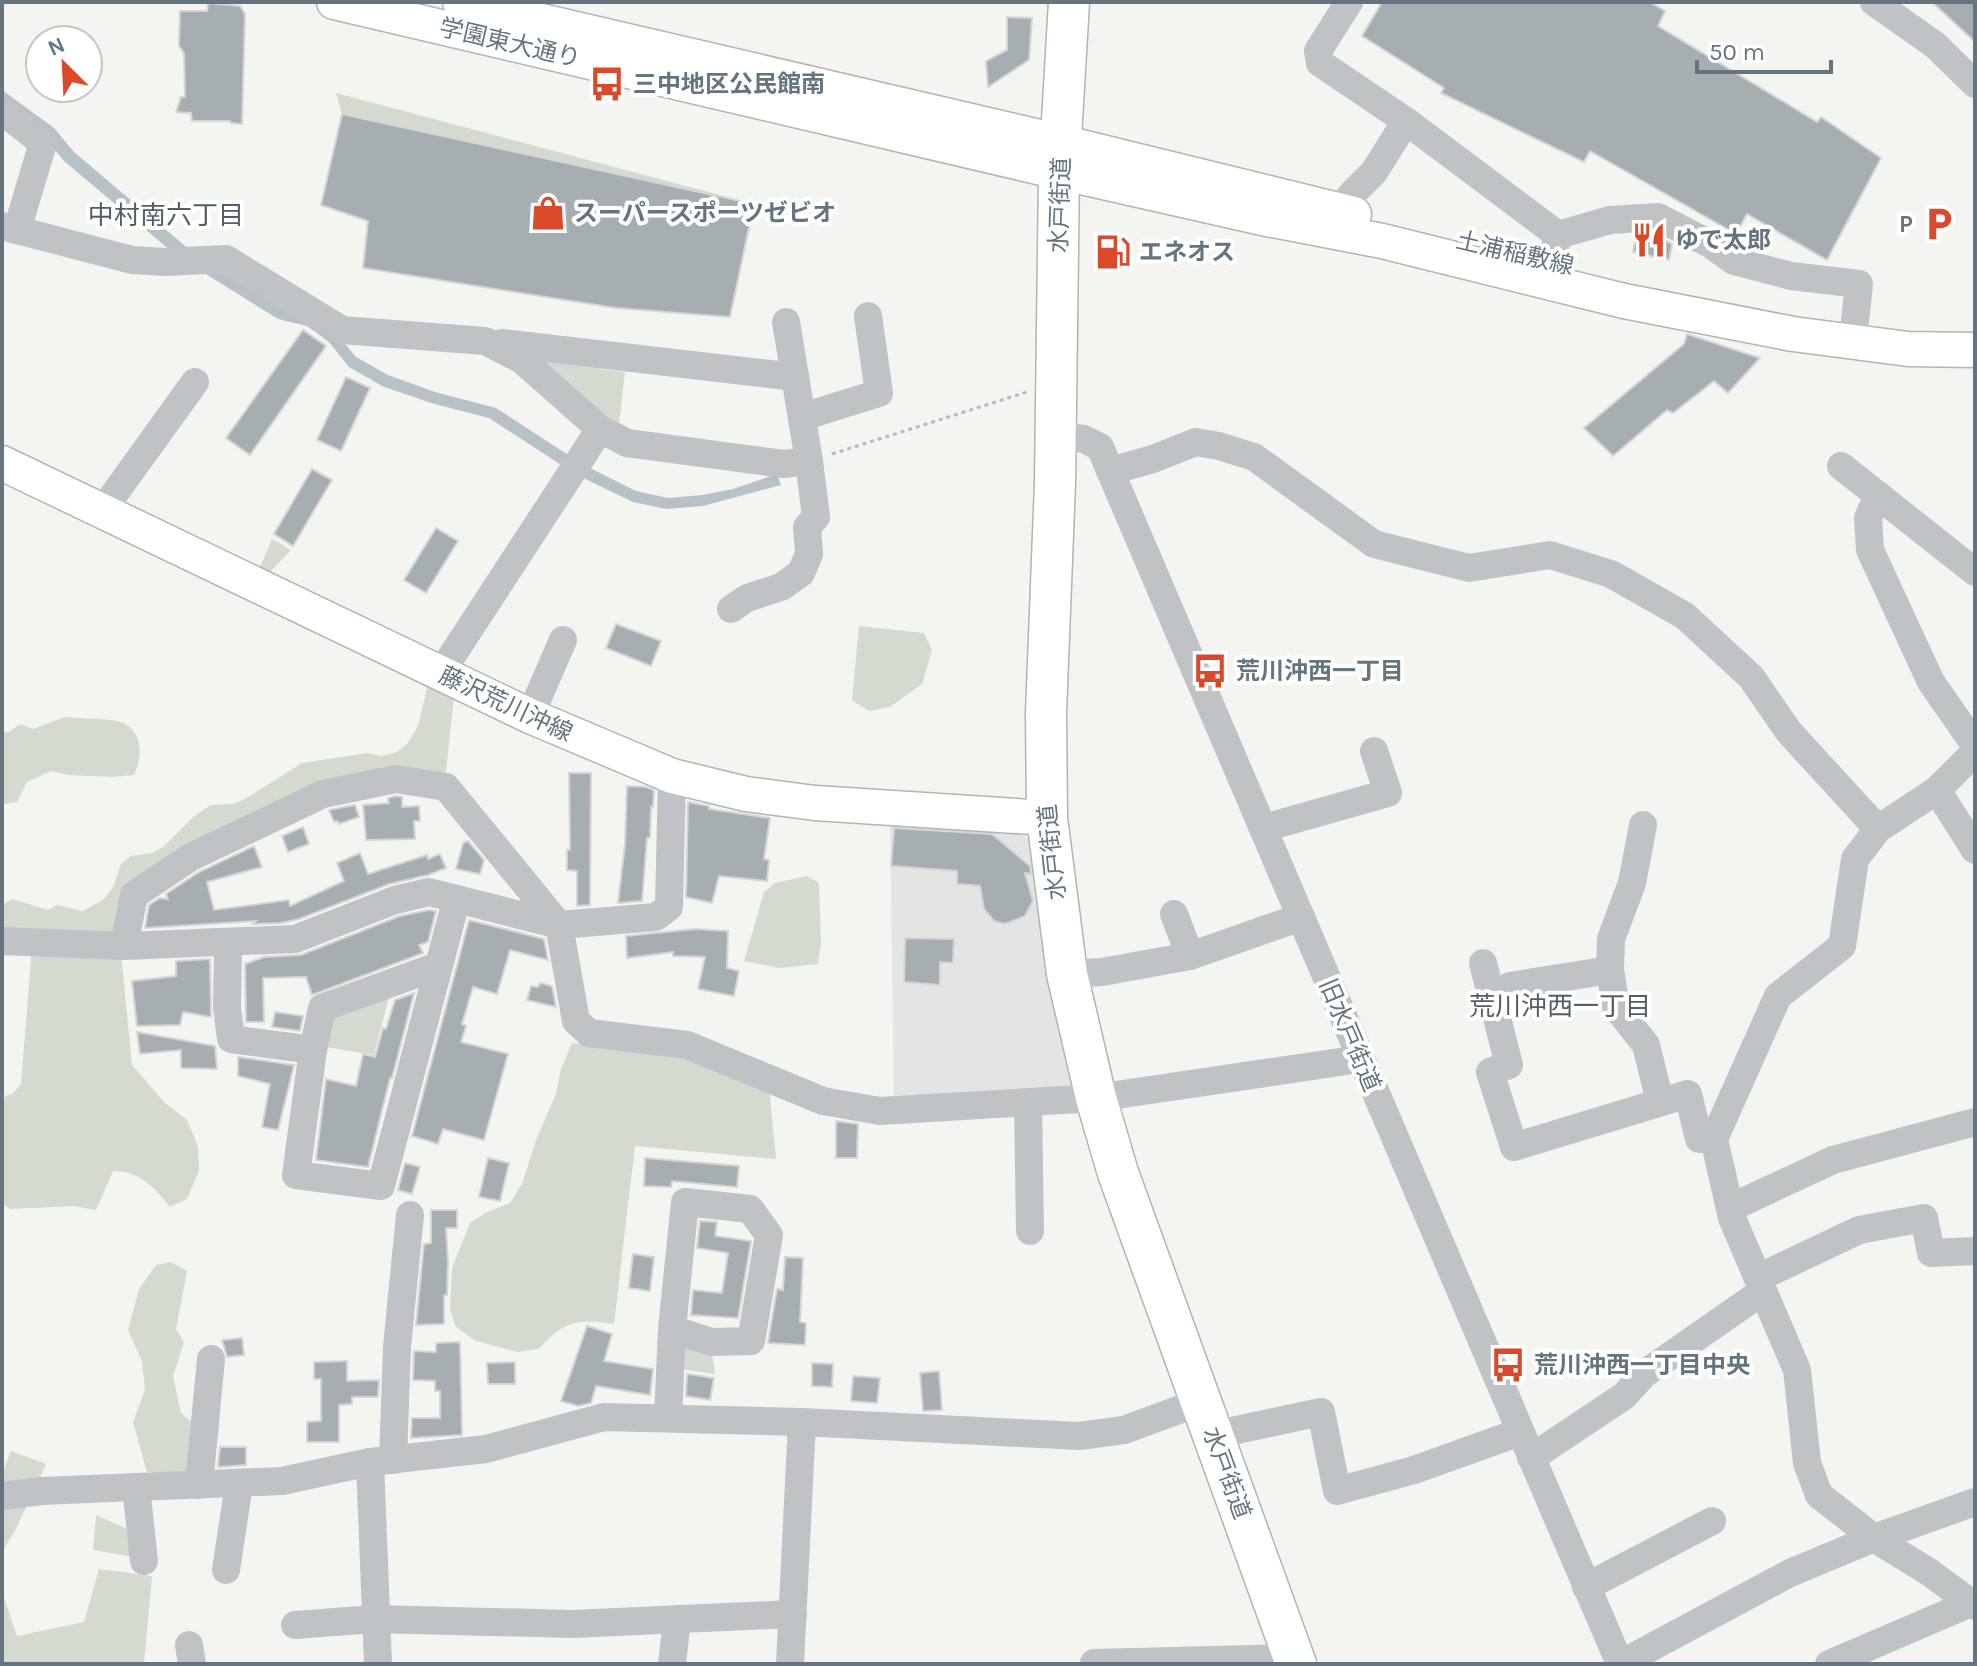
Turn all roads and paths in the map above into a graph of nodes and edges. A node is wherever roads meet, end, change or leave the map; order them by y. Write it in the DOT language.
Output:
graph roads {
  1 [pos="334,2"];
  2 [pos="460,2"];
  3 [pos="1069,2"];
  4 [pos="1349,2"];
  5 [pos="1874,2"];
  6 [pos="1975,84"];
  7 [pos="2,111"];
  8 [pos="1406,121"];
  9 [pos="1060,157"];
  10 [pos="1344,212"];
  11 [pos="10,228"];
  12 [pos="1554,248"];
  13 [pos="868,316"];
  14 [pos="1855,321"];
  15 [pos="786,322"];
  16 [pos="1975,329"];
  17 [pos="485,341"];
  18 [pos="1975,350"];
  19 [pos="795,377"];
  20 [pos="195,382"];
  21 [pos="1028,392"];
  22 [pos="802,417"];
  23 [pos="600,429"];
  24 [pos="1056,435"];
  25 [pos="809,461"];
  26 [pos="2,463"];
  27 [pos="1841,466"];
  28 [pos="1110,471"];
  29 [pos="1878,495"];
  30 [pos="102,511"];
  31 [pos="1975,572"];
  32 [pos="731,609"];
  33 [pos="563,640"];
  34 [pos="440,674"];
  35 [pos="530,716"];
  36 [pos="1975,745"];
  37 [pos="1374,751"];
  38 [pos="1975,752"];
  39 [pos="672,776"];
  40 [pos="1937,790"];
  41 [pos="1047,818"];
  42 [pos="1643,825"];
  43 [pos="1264,828"];
  44 [pos="1878,829"];
  45 [pos="1975,850"];
  46 [pos="456,901"];
  47 [pos="1174,914"];
  48 [pos="1301,917"];
  49 [pos="559,925"];
  50 [pos="2,941"];
  51 [pos="228,942"];
  52 [pos="124,946"];
  53 [pos="1190,956"];
  54 [pos="1483,963"];
  55 [pos="438,966"];
  56 [pos="1610,970"];
  57 [pos="1067,974"];
  58 [pos="1510,986"];
  59 [pos="313,1050"];
  60 [pos="1360,1059"];
  61 [pos="1096,1098"];
  62 [pos="1660,1102"];
  63 [pos="1028,1103"];
  64 [pos="1975,1122"];
  65 [pos="1714,1139"];
  66 [pos="1730,1208"];
  67 [pos="410,1215"];
  68 [pos="1030,1231"];
  69 [pos="1975,1251"];
  70 [pos="1760,1284"];
  71 [pos="672,1329"];
  72 [pos="211,1359"];
  73 [pos="668,1418"];
  74 [pos="1206,1419"];
  75 [pos="802,1422"];
  76 [pos="1520,1432"];
  77 [pos="1531,1458"];
  78 [pos="382,1461"];
  79 [pos="239,1484"];
  80 [pos="199,1485"];
  81 [pos="136,1487"];
  82 [pos="2,1496"];
  83 [pos="1975,1502"];
  84 [pos="1712,1521"];
  85 [pos="1874,1538"];
  86 [pos="144,1561"];
  87 [pos="226,1570"];
  88 [pos="1586,1587"];
  89 [pos="1973,1604"];
  90 [pos="793,1614"];
  91 [pos="374,1619"];
  92 [pos="677,1619"];
  93 [pos="295,1625"];
  94 [pos="1295,1661"];
  95 [pos="1094,1663"];
  96 [pos="378,1664"];
  97 [pos="672,1664"];
  98 [pos="790,1664"];
  99 [pos="1620,1664"];
  100 [pos="1829,1664"];
  1 -- 9 [label="main road, 学園東大通り"];
  2 -- 9 [label="main road, 学園東大通り"];
  3 -- 9 [label="highway, 水戸街道"];
  4 -- 8 [label="street"];
  5 -- 6 [label="street"];
  7 -- 11 [label="street"];
  8 -- 10 [label="street"];
  8 -- 12 [label="street"];
  9 -- 10 [label="main road, 土浦稲敷線"];
  9 -- 18 [label="main road, 土浦稲敷線"];
  9 -- 24 [label="highway, 水戸街道"];
  10 -- 12 [label="main road, 土浦稲敷線"];
  11 -- 17 [label="street"];
  12 -- 14 [label="main road, 土浦稲敷線"];
  12 -- 14 [label="street"];
  13 -- 22 [label="street"];
  14 -- 16 [label="main road, 土浦稲敷線"];
  15 -- 19 [label="street"];
  17 -- 19 [label="street"];
  17 -- 23 [label="street"];
  19 -- 22 [label="street"];
  20 -- 30 [label="street"];
  21 -- 25 [label="path"];
  22 -- 25 [label="street"];
  23 -- 25 [label="street"];
  23 -- 34 [label="street"];
  24 -- 28 [label="street, 旧水戸街道"];
  24 -- 41 [label="highway, 水戸街道"];
  25 -- 32 [label="street"];
  26 -- 30 [label="main road, 藤沢荒川沖線"];
  27 -- 29 [label="street"];
  28 -- 43 [label="street, 旧水戸街道"];
  28 -- 44 [label="street"];
  29 -- 31 [label="street"];
  29 -- 36 [label="street"];
  30 -- 34 [label="main road, 藤沢荒川沖線"];
  33 -- 35 [label="street"];
  34 -- 35 [label="main road, 藤沢荒川沖線"];
  35 -- 39 [label="main road, 藤沢荒川沖線"];
  37 -- 43 [label="street"];
  38 -- 40 [label="street"];
  39 -- 41 [label="main road, 藤沢荒川沖線"];
  39 -- 49 [label="street"];
  40 -- 44 [label="street"];
  40 -- 45 [label="street"];
  41 -- 57 [label="highway, 水戸街道"];
  42 -- 56 [label="street"];
  43 -- 48 [label="street, 旧水戸街道"];
  44 -- 65 [label="street"];
  46 -- 49 [label="street"];
  46 -- 51 [label="street"];
  46 -- 55 [label="street"];
  47 -- 53 [label="street"];
  48 -- 53 [label="street"];
  48 -- 60 [label="street, 旧水戸街道"];
  49 -- 52 [label="street"];
  49 -- 63 [label="street"];
  50 -- 52 [label="street"];
  51 -- 52 [label="street"];
  51 -- 59 [label="street"];
  53 -- 57 [label="street"];
  54 -- 62 [label="street"];
  55 -- 59 [label="street"];
  55 -- 59 [label="street"];
  56 -- 58 [label="street"];
  56 -- 62 [label="street"];
  57 -- 61 [label="highway, 水戸街道"];
  60 -- 61 [label="street"];
  60 -- 76 [label="street, 旧水戸街道"];
  61 -- 63 [label="street"];
  61 -- 74 [label="highway, 水戸街道"];
  62 -- 65 [label="street"];
  63 -- 68 [label="street"];
  64 -- 66 [label="street"];
  65 -- 66 [label="street"];
  66 -- 70 [label="street"];
  67 -- 78 [label="street"];
  69 -- 70 [label="street"];
  70 -- 77 [label="street"];
  70 -- 85 [label="street"];
  71 -- 71 [label="street"];
  71 -- 73 [label="street"];
  72 -- 80 [label="street"];
  73 -- 75 [label="street"];
  73 -- 78 [label="street"];
  74 -- 75 [label="street"];
  74 -- 76 [label="street"];
  74 -- 94 [label="highway, 水戸街道"];
  75 -- 90 [label="street"];
  76 -- 77 [label="street, 旧水戸街道"];
  77 -- 88 [label="street, 旧水戸街道"];
  78 -- 79 [label="street"];
  78 -- 91 [label="street"];
  79 -- 80 [label="street"];
  79 -- 87 [label="street"];
  80 -- 81 [label="street"];
  81 -- 82 [label="street"];
  81 -- 86 [label="street"];
  83 -- 85 [label="street"];
  84 -- 88 [label="street"];
  85 -- 89 [label="street"];
  85 -- 99 [label="street"];
  88 -- 99 [label="street, 旧水戸街道"];
  89 -- 100 [label="street"];
  90 -- 92 [label="street"];
  90 -- 98 [label="street"];
  91 -- 92 [label="street"];
  91 -- 93 [label="street"];
  91 -- 96 [label="street"];
  92 -- 97 [label="street"];
  94 -- 95 [label="street"];
}
